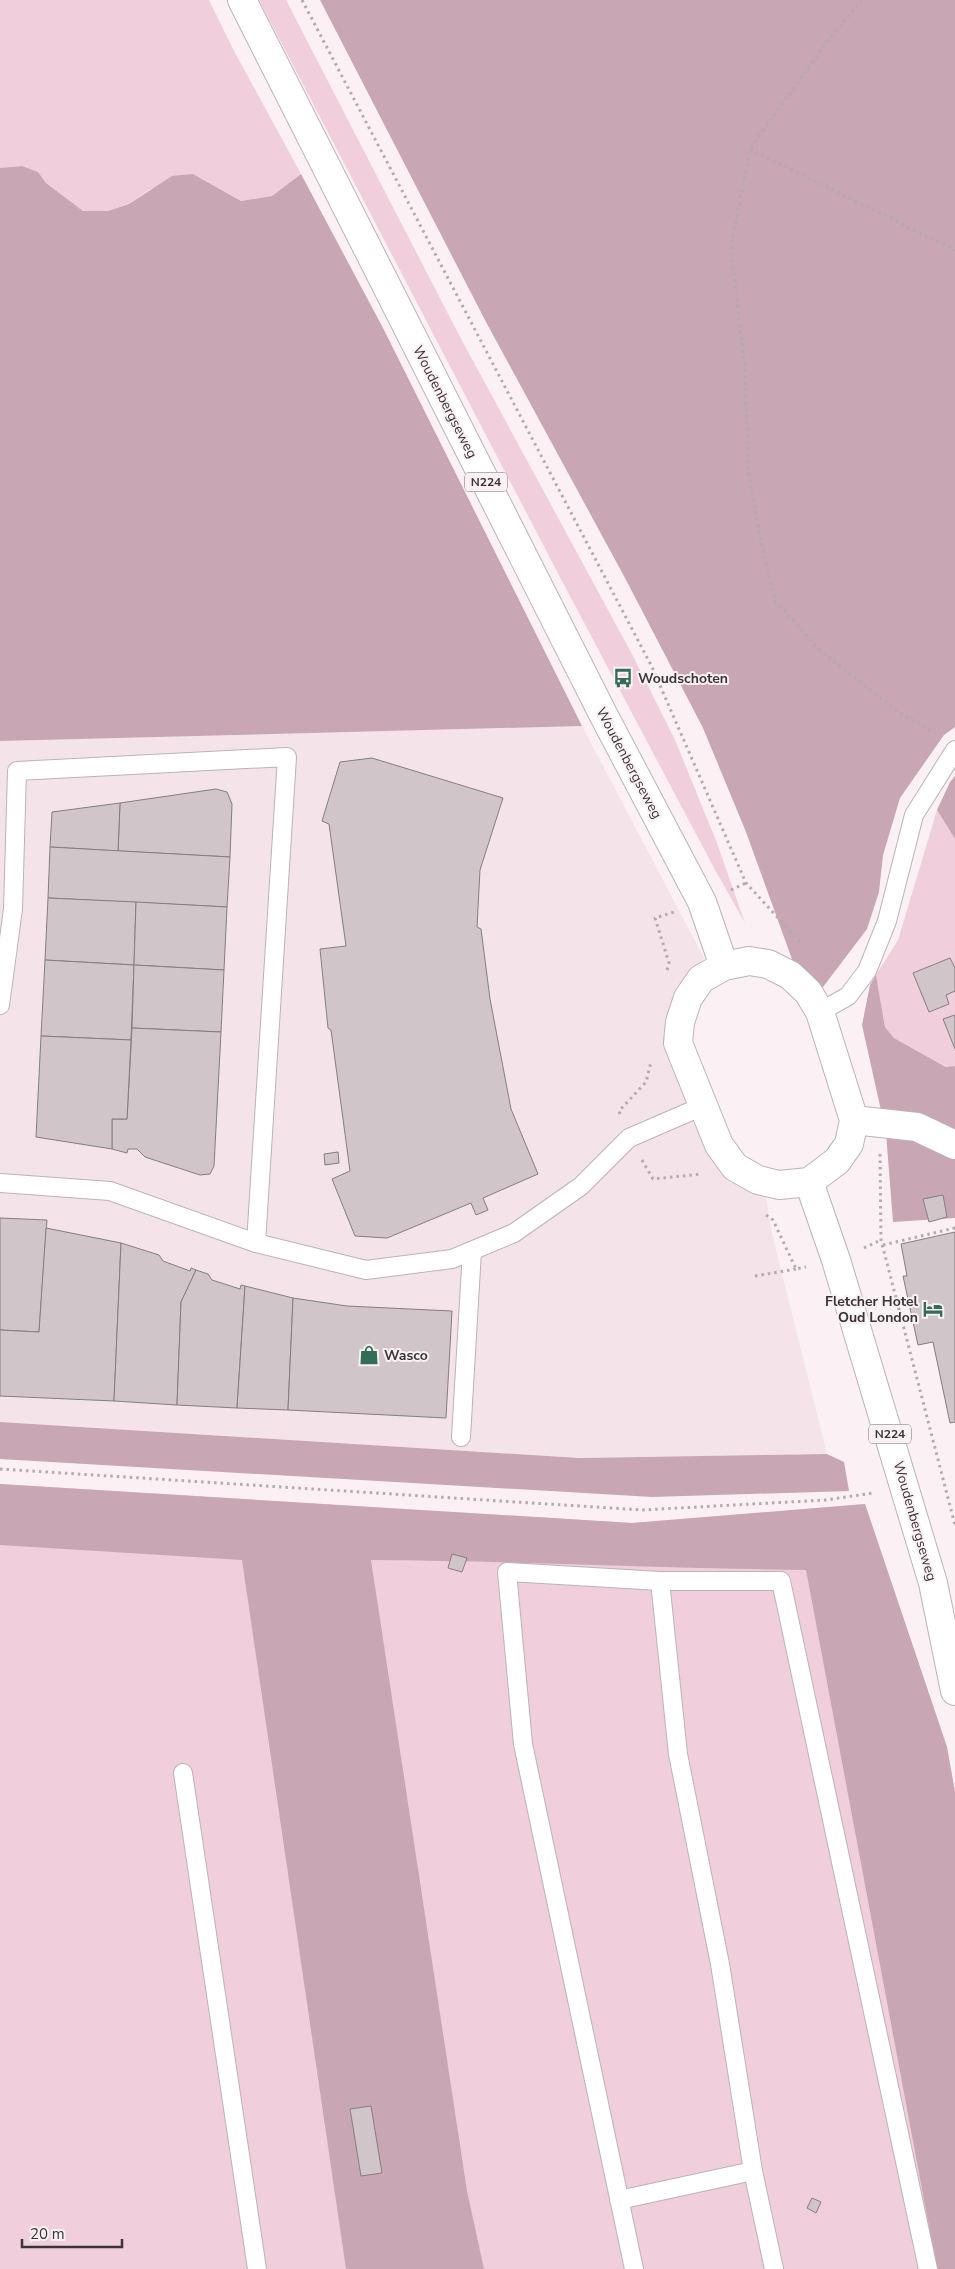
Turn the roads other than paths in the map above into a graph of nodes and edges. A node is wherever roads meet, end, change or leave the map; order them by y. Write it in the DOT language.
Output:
graph roads {
  1 [pos="242,0"];
  2 [pos="955,750"];
  3 [pos="724,966"];
  4 [pos="0,1005"];
  5 [pos="820,1012"];
  6 [pos="703,1106"];
  7 [pos="867,1122"];
  8 [pos="955,1146"];
  9 [pos="0,1182"];
  10 [pos="809,1182"];
  11 [pos="256,1243"];
  12 [pos="472,1251"];
  13 [pos="461,1437"];
  14 [pos="660,1581"];
  15 [pos="955,1691"];
  16 [pos="182,1773"];
  17 [pos="752,2171"];
  18 [pos="619,2200"];
  19 [pos="257,2269"];
  20 [pos="634,2269"];
  21 [pos="774,2269"];
  22 [pos="928,2269"];
  1 -- 3 [label="main road, Woudenbergseweg / N224"];
  2 -- 5 [label="lane"];
  3 -- 5 [label="main road"];
  3 -- 6 [label="main road"];
  4 -- 11 [label="lane"];
  5 -- 7 [label="main road"];
  6 -- 10 [label="main road"];
  6 -- 12 [label="lane"];
  7 -- 8 [label="main road"];
  7 -- 10 [label="main road"];
  9 -- 11 [label="lane"];
  10 -- 15 [label="main road, Woudenbergseweg / N224"];
  11 -- 12 [label="lane"];
  12 -- 13 [label="lane"];
  14 -- 17 [label="lane"];
  14 -- 18 [label="lane"];
  14 -- 22 [label="lane"];
  16 -- 19 [label="lane"];
  17 -- 18 [label="lane"];
  17 -- 21 [label="lane"];
  18 -- 20 [label="lane"];
}
